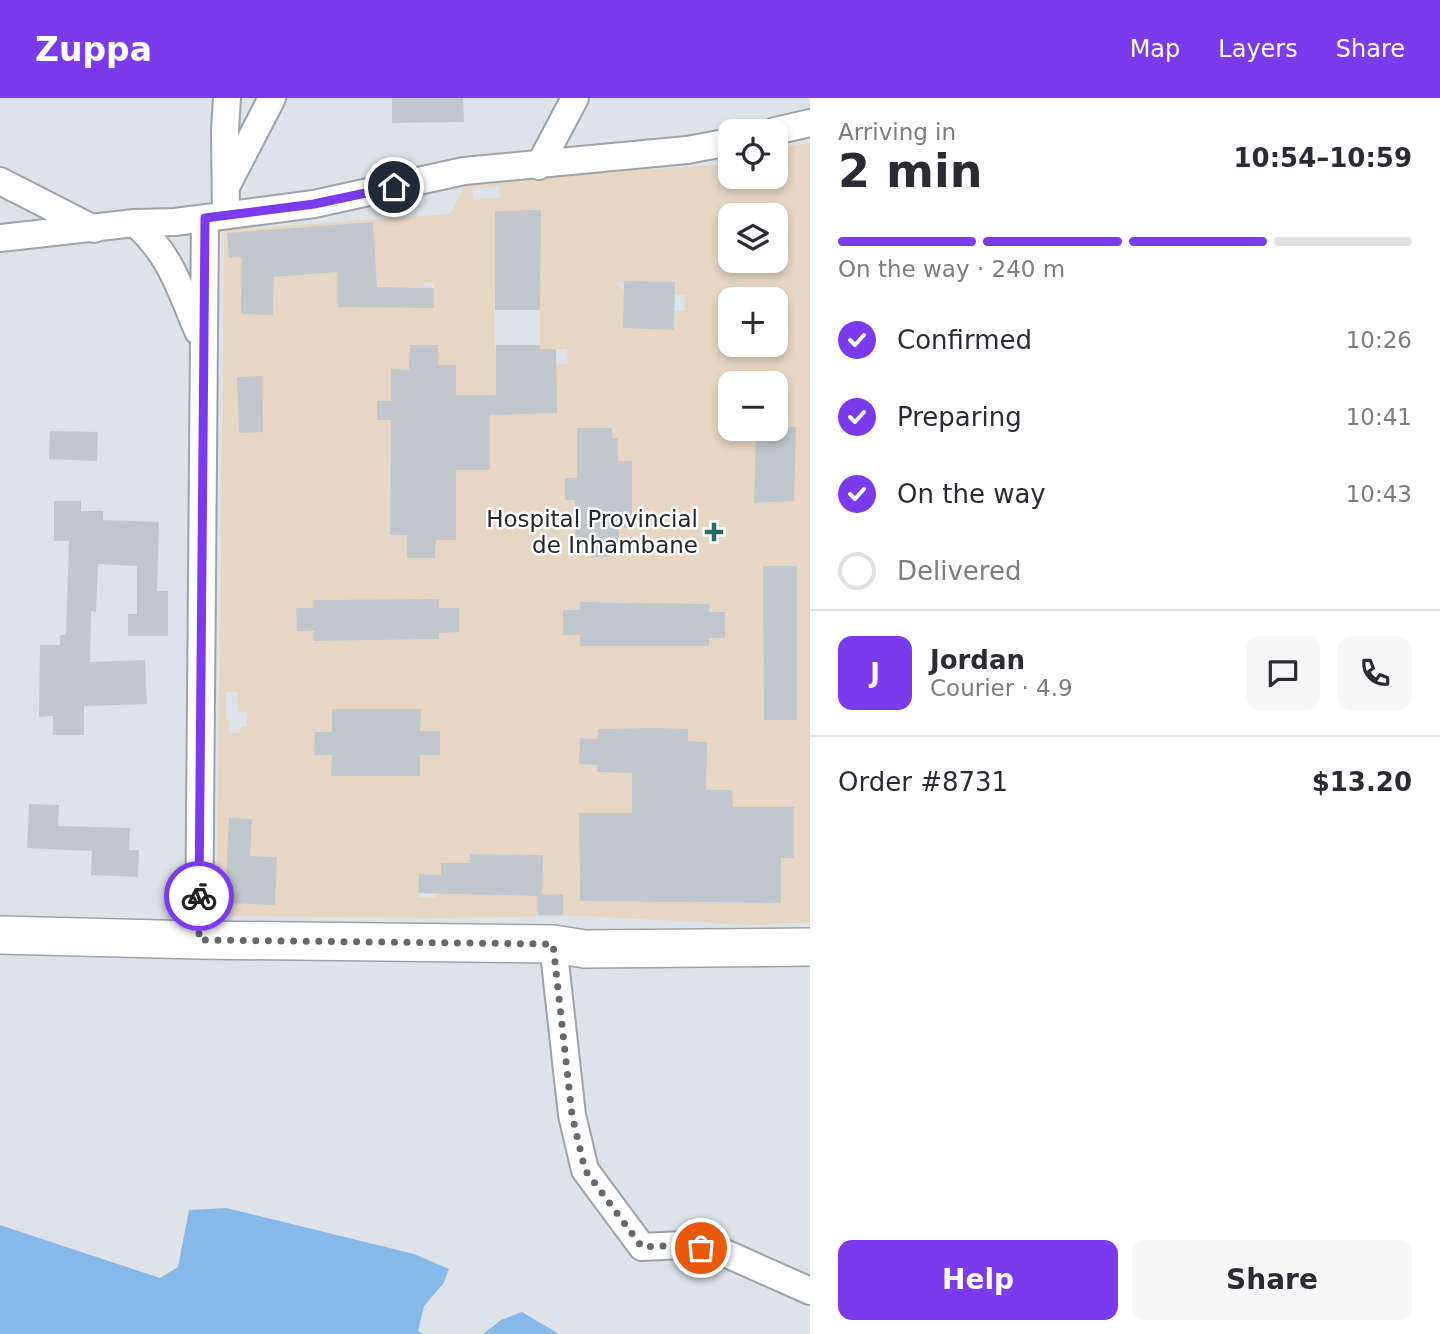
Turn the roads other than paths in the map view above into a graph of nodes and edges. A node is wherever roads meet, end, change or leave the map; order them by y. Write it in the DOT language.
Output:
graph roads {
  1 [pos="228,98"];
  2 [pos="272,98"];
  3 [pos="575,98"];
  4 [pos="810,123"];
  5 [pos="788,128"];
  6 [pos="718,144"];
  7 [pos="539,166"];
  8 [pos="0,181"];
  9 [pos="226,188"];
  10 [pos="215,217"];
  11 [pos="135,223"];
  12 [pos="94,229"];
  13 [pos="0,238"];
  14 [pos="203,343"];
  15 [pos="0,935"];
  16 [pos="199,940"];
  17 [pos="553,944"];
  18 [pos="810,947"];
  19 [pos="810,1291"];
  1 -- 9 [label="street"];
  2 -- 9 [label="street"];
  3 -- 7 [label="street"];
  4 -- 5 [label="street"];
  6 -- 7 [label="street"];
  7 -- 10 [label="street"];
  8 -- 12 [label="street"];
  9 -- 10 [label="street"];
  10 -- 11 [label="street"];
  10 -- 14 [label="street"];
  11 -- 12 [label="street"];
  11 -- 14 [label="street"];
  12 -- 13 [label="street"];
  14 -- 16 [label="street"];
  15 -- 16 [label="main road"];
  16 -- 17 [label="main road"];
  17 -- 18 [label="main road"];
  17 -- 19 [label="street"];
}
